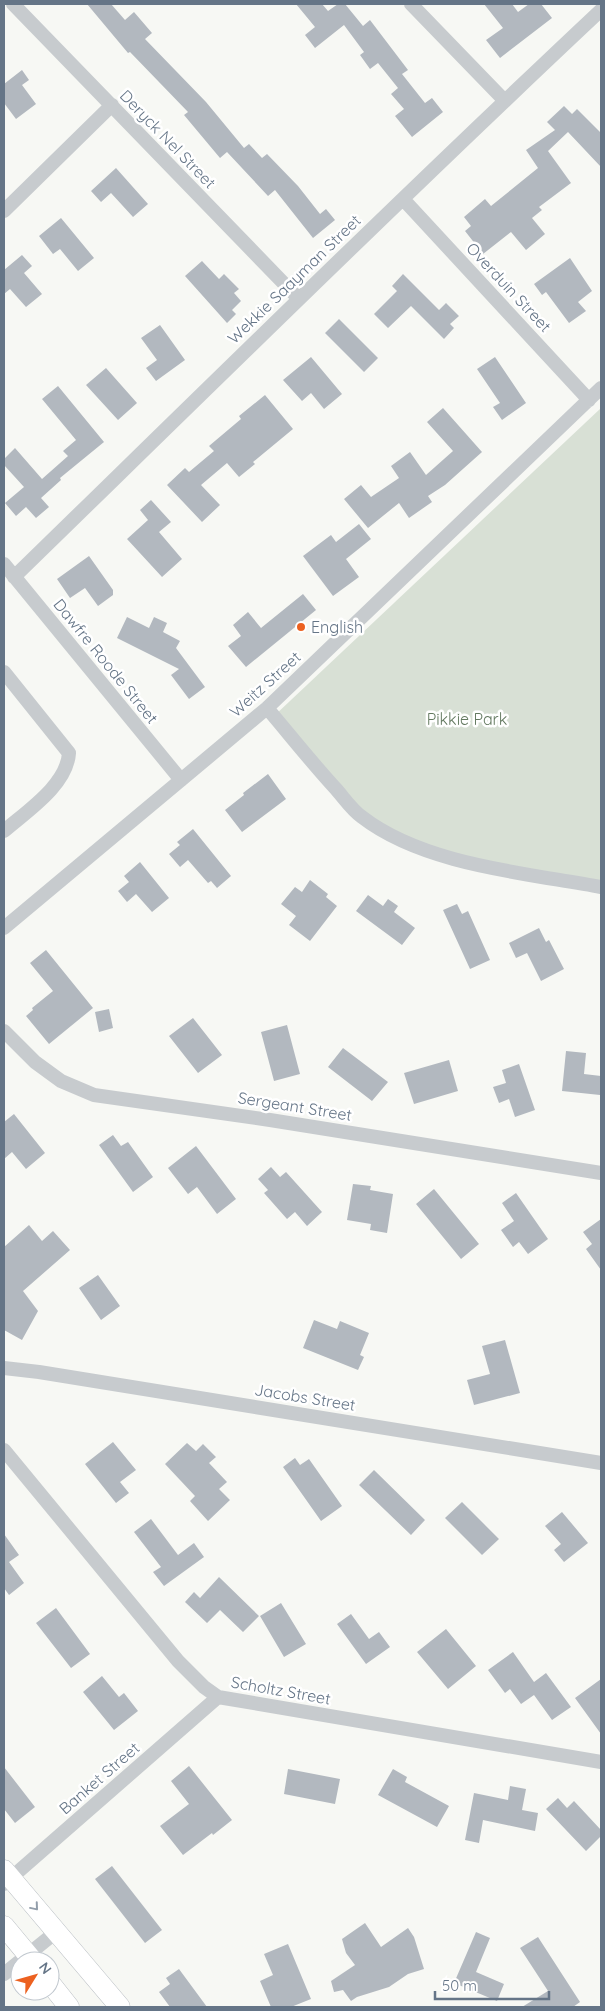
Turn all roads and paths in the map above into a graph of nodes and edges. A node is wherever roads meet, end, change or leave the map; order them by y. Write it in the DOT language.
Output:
graph roads {
  1 [pos="13,4"];
  2 [pos="411,4"];
  3 [pos="601,10"];
  4 [pos="504,100"];
  5 [pos="112,105"];
  6 [pos="403,199"];
  7 [pos="4,211"];
  8 [pos="298,298"];
  9 [pos="601,388"];
  10 [pos="589,400"];
  11 [pos="4,564"];
  12 [pos="14,577"];
  13 [pos="4,672"];
  14 [pos="267,708"];
  15 [pos="181,780"];
  16 [pos="4,831"];
  17 [pos="601,887"];
  18 [pos="4,928"];
  19 [pos="4,1031"];
  20 [pos="601,1173"];
  21 [pos="4,1368"];
  22 [pos="4,1450"];
  23 [pos="601,1463"];
  24 [pos="218,1697"];
  25 [pos="601,1762"];
  26 [pos="6,1878"];
  27 [pos="4,1926"];
  28 [pos="56,1932"];
  29 [pos="24,1951"];
  30 [pos="37,1951"];
  31 [pos="60,1996"];
  32 [pos="69,2007"];
  33 [pos="120,2007"];
  1 -- 5 [label="street, Deryck Nel Street"];
  2 -- 4 [label="street"];
  3 -- 4 [label="street, Wekkie Saayman Street"];
  4 -- 6 [label="street, Wekkie Saayman Street"];
  5 -- 7 [label="street"];
  5 -- 8 [label="street, Deryck Nel Street"];
  6 -- 8 [label="street, Wekkie Saayman Street"];
  6 -- 10 [label="street, Overduin Street"];
  8 -- 12 [label="street, Wekkie Saayman Street"];
  9 -- 10 [label="street, Weitz Street"];
  10 -- 14 [label="street, Weitz Street"];
  11 -- 12 [label="street, Dawfre Roode Street"];
  12 -- 15 [label="street, Dawfre Roode Street"];
  13 -- 16 [label="street"];
  14 -- 15 [label="street, Weitz Street"];
  14 -- 17 [label="street"];
  15 -- 18 [label="street, Weitz Street"];
  19 -- 20 [label="street, Sergeant Street"];
  21 -- 23 [label="street, Jacobs Street"];
  22 -- 24 [label="street, Scholtz Street"];
  24 -- 25 [label="street, Scholtz Street"];
  24 -- 26 [label="street, Banket Street"];
  26 -- 28 [label="street, one-way"];
  27 -- 29 [label="street"];
  28 -- 30 [label="street"];
  28 -- 33 [label="street"];
  31 -- 32 [label="street"];
}
